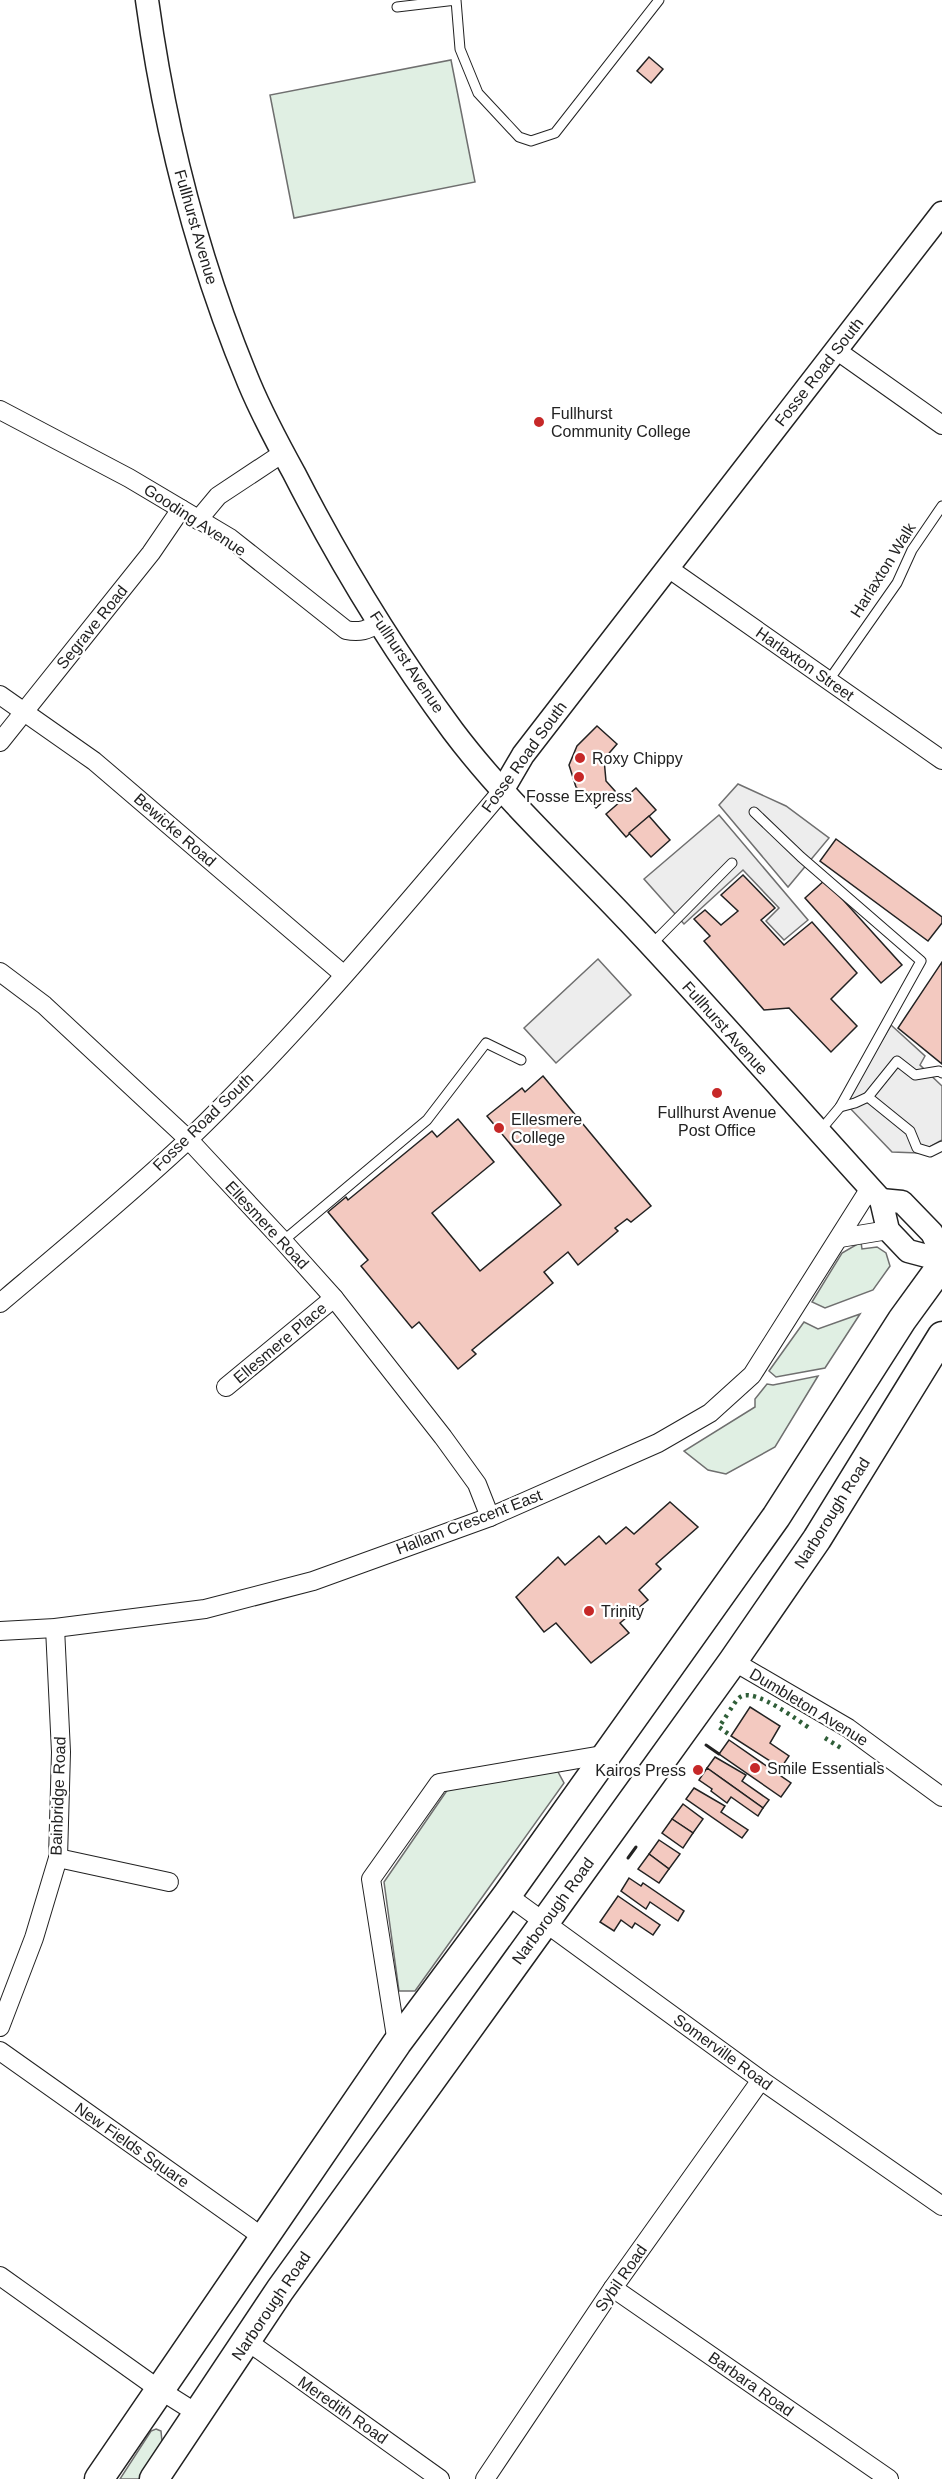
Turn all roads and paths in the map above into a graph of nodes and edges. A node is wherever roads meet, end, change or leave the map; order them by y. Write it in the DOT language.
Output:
graph roads {
  1 [pos="147,0"];
  2 [pos="659,0"];
  3 [pos="397,7"];
  4 [pos="942,213"];
  5 [pos="836,350"];
  6 [pos="0,410"];
  7 [pos="942,425"];
  8 [pos="283,453"];
  9 [pos="942,506"];
  10 [pos="181,509"];
  11 [pos="198,520"];
  12 [pos="668,568"];
  13 [pos="380,623"];
  14 [pos="829,680"];
  15 [pos="0,694"];
  16 [pos="24,712"];
  17 [pos="0,742"];
  18 [pos="942,760"];
  19 [pos="502,791"];
  20 [pos="754,812"];
  21 [pos="732,863"];
  22 [pos="650,946"];
  23 [pos="0,972"];
  24 [pos="343,974"];
  25 [pos="521,1060"];
  26 [pos="942,1073"];
  27 [pos="868,1097"];
  28 [pos="840,1107"];
  29 [pos="819,1132"];
  30 [pos="188,1139"];
  31 [pos="942,1146"];
  32 [pos="876,1194"];
  33 [pos="888,1230"];
  34 [pos="840,1238"];
  35 [pos="283,1241"];
  36 [pos="942,1254"];
  37 [pos="942,1260"];
  38 [pos="942,1265"];
  39 [pos="334,1298"];
  40 [pos="0,1303"];
  41 [pos="942,1336"];
  42 [pos="226,1387"];
  43 [pos="490,1517"];
  44 [pos="55,1628"];
  45 [pos="0,1631"];
  46 [pos="733,1661"];
  47 [pos="608,1754"];
  48 [pos="942,1797"];
  49 [pos="58,1858"];
  50 [pos="169,1882"];
  51 [pos="507,1895"];
  52 [pos="545,1923"];
  53 [pos="0,2027"];
  54 [pos="398,2043"];
  55 [pos="0,2051"];
  56 [pos="761,2080"];
  57 [pos="942,2205"];
  58 [pos="264,2238"];
  59 [pos="0,2276"];
  60 [pos="613,2288"];
  61 [pos="247,2341"];
  62 [pos="160,2390"];
  63 [pos="198,2414"];
  64 [pos="99,2479"];
  65 [pos="154,2479"];
  66 [pos="440,2479"];
  67 [pos="485,2479"];
  68 [pos="889,2479"];
  1 -- 8 [label="street, Fullhurst Avenue"];
  2 -- 3 [label="lane"];
  4 -- 5 [label="street, Fosse Road South"];
  5 -- 7 [label="street"];
  5 -- 12 [label="street, Fosse Road South"];
  6 -- 10 [label="street, Gooding Avenue"];
  8 -- 11 [label="street"];
  8 -- 13 [label="street, Fullhurst Avenue"];
  9 -- 14 [label="lane, Harlaxton Walk"];
  10 -- 11 [label="street, Gooding Avenue"];
  10 -- 16 [label="street, Segrave Road"];
  11 -- 13 [label="street, Gooding Avenue"];
  12 -- 14 [label="street, Harlaxton Street"];
  12 -- 19 [label="street, Fosse Road South"];
  13 -- 19 [label="street, Fullhurst Avenue"];
  14 -- 18 [label="street, Harlaxton Street"];
  15 -- 16 [label="street, Bewicke Road"];
  16 -- 17 [label="street, Segrave Road"];
  16 -- 24 [label="street, Bewicke Road"];
  19 -- 22 [label="street, Fullhurst Avenue"];
  19 -- 24 [label="street, Fosse Road South"];
  20 -- 28 [label="lane"];
  21 -- 22 [label="lane"];
  22 -- 29 [label="street, Fullhurst Avenue"];
  23 -- 30 [label="street, Ellesmere Road"];
  24 -- 30 [label="street, Fosse Road South"];
  25 -- 35 [label="lane"];
  26 -- 27 [label="lane"];
  27 -- 28 [label="lane"];
  27 -- 31 [label="lane"];
  28 -- 29 [label="lane"];
  29 -- 32 [label="street, Fullhurst Avenue"];
  30 -- 35 [label="street, Ellesmere Road"];
  30 -- 40 [label="street, Fosse Road South"];
  32 -- 33 [label="street, Fullhurst Avenue"];
  32 -- 34 [label="street, Hallam Crescent East"];
  32 -- 36 [label="street"];
  33 -- 34 [label="street"];
  33 -- 37 [label="street"];
  34 -- 43 [label="street, Hallam Crescent East"];
  35 -- 39 [label="street, Ellesmere Road"];
  38 -- 47 [label="main road"];
  39 -- 42 [label="street, Ellesmere Place"];
  39 -- 43 [label="street, Ellesmere Road"];
  41 -- 46 [label="main road, Narborough Road"];
  43 -- 44 [label="street, Hallam Crescent East"];
  44 -- 45 [label="street, Hallam Crescent East"];
  44 -- 49 [label="street, Bainbridge Road"];
  46 -- 48 [label="street, Dumbleton Avenue"];
  46 -- 52 [label="main road, Narborough Road"];
  47 -- 51 [label="main road"];
  47 -- 54 [label="street"];
  49 -- 50 [label="street"];
  49 -- 53 [label="street, Bainbridge Road"];
  51 -- 52 [label="street, Somerville Road"];
  51 -- 54 [label="main road"];
  52 -- 56 [label="street, Somerville Road"];
  52 -- 61 [label="main road, Narborough Road"];
  54 -- 58 [label="main road"];
  55 -- 58 [label="street, New Fields Square"];
  56 -- 57 [label="street, Somerville Road"];
  56 -- 60 [label="street, Sybil Road"];
  58 -- 62 [label="main road"];
  59 -- 62 [label="street"];
  60 -- 67 [label="street, Sybil Road"];
  60 -- 68 [label="street, Barbara Road"];
  61 -- 63 [label="main road, Narborough Road"];
  61 -- 66 [label="street, Meredith Road"];
  62 -- 63 [label="street"];
  62 -- 64 [label="main road"];
  63 -- 65 [label="main road, Narborough Road"];
}
